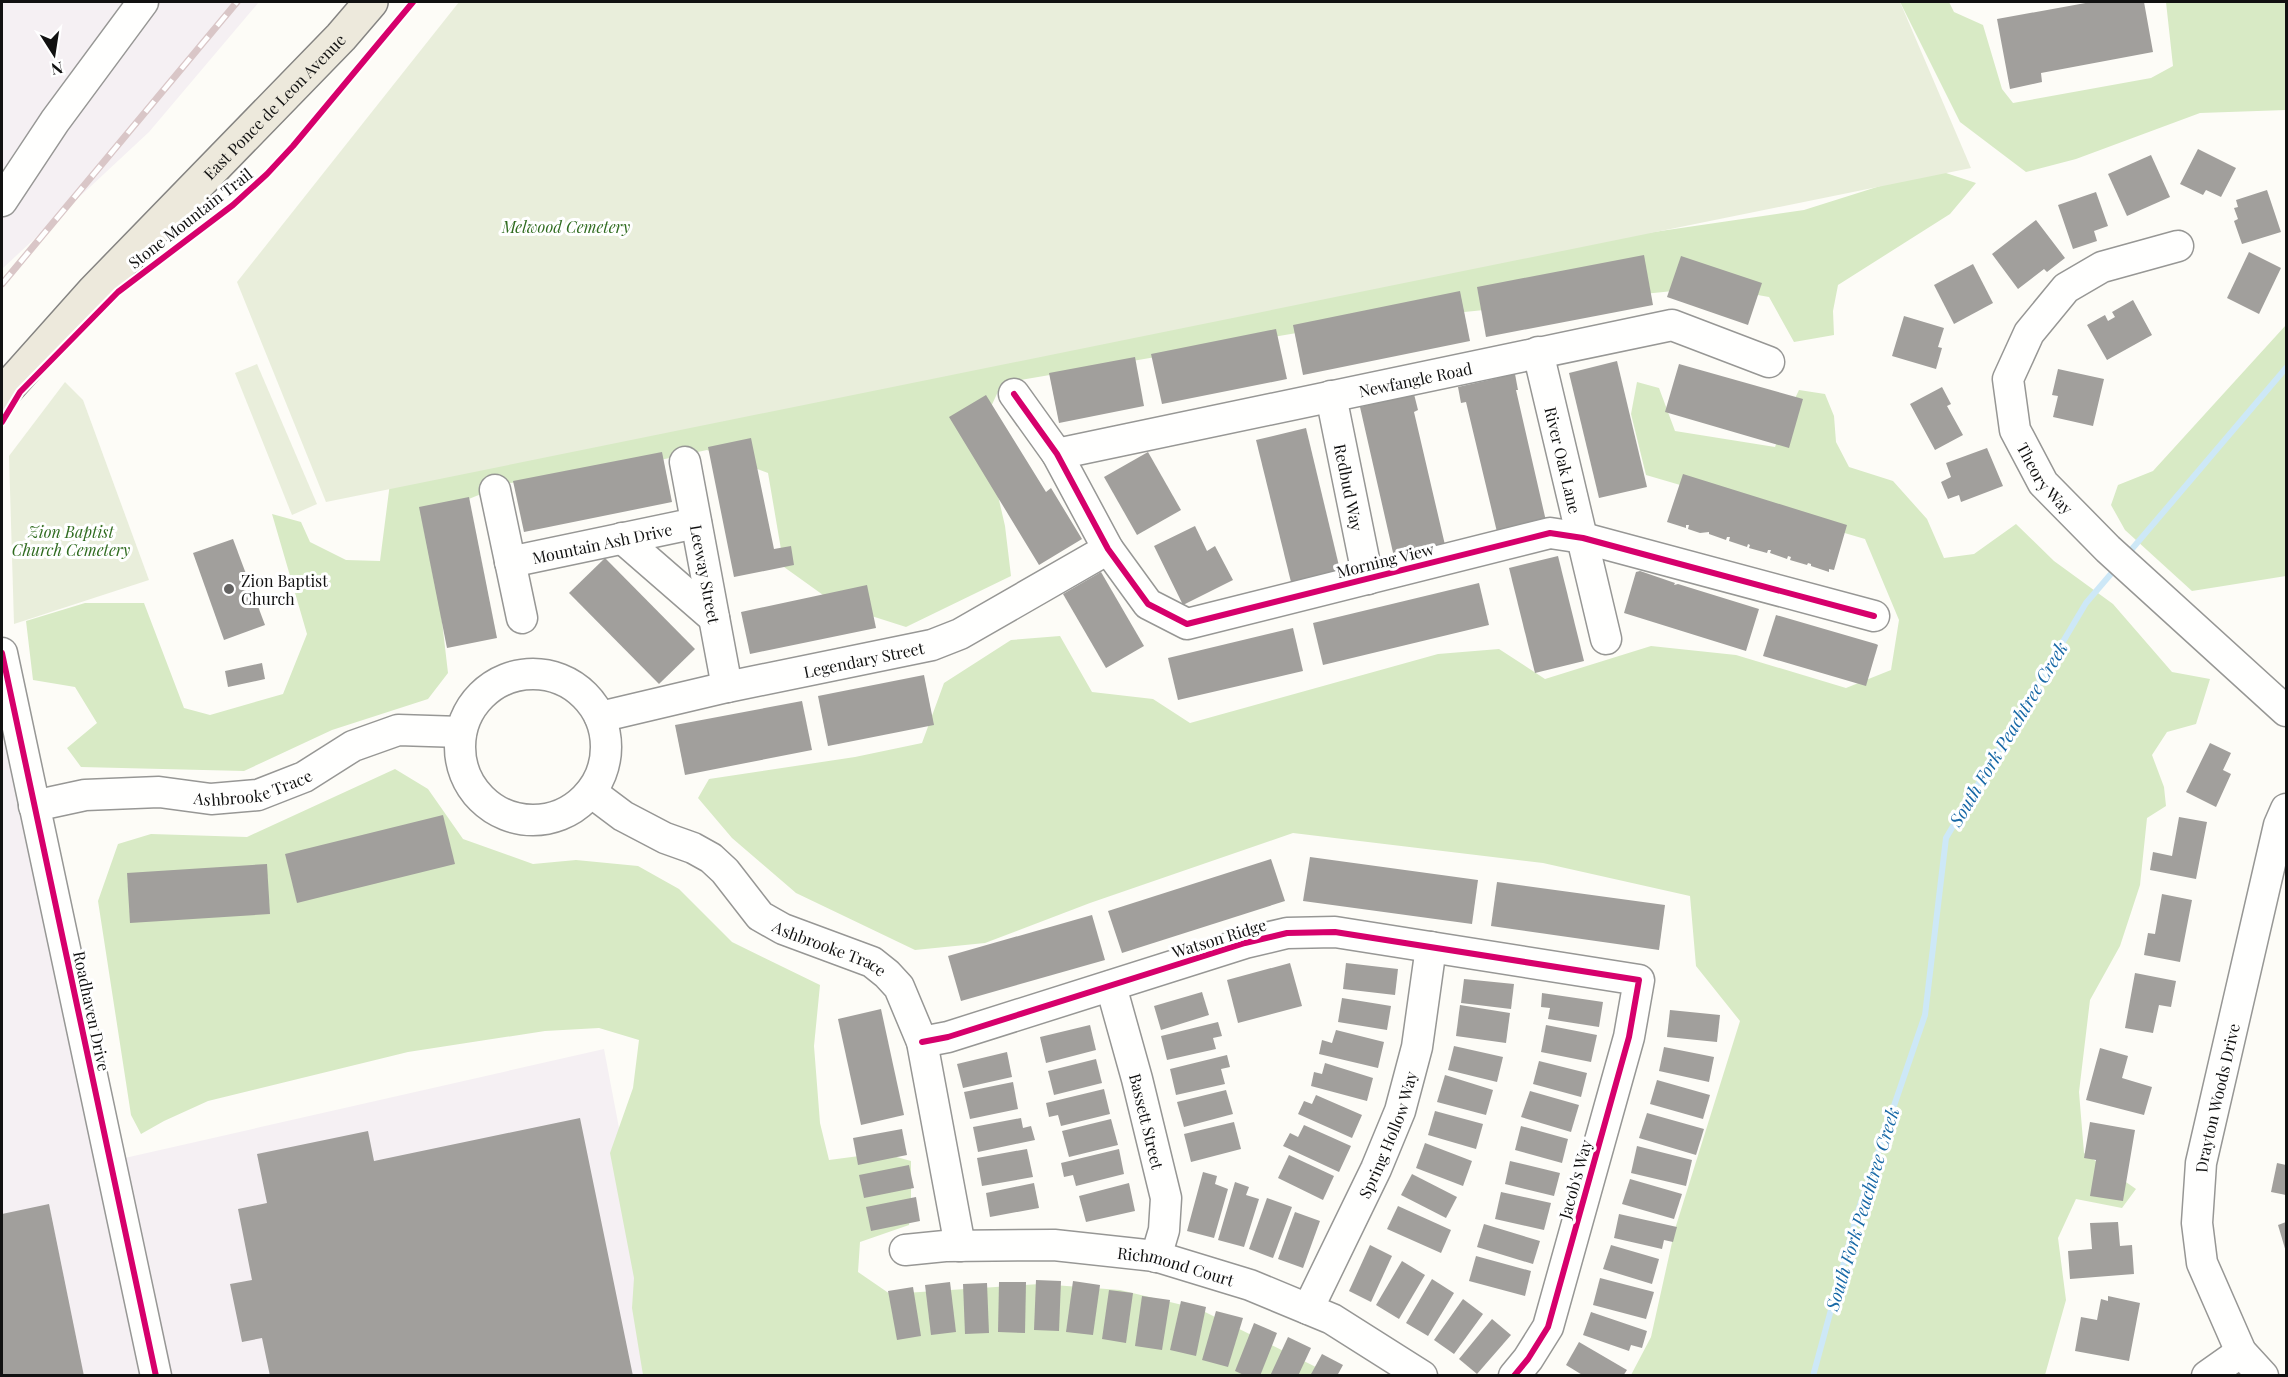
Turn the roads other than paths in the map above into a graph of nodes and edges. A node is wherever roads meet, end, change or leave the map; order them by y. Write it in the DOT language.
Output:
graph roads {
  1 [pos="143,2"];
  2 [pos="371,2"];
  3 [pos="2,201"];
  4 [pos="2178,246"];
  5 [pos="1538,352"];
  6 [pos="1769,362"];
  7 [pos="2,394"];
  8 [pos="1014,394"];
  9 [pos="1331,396"];
  10 [pos="1057,454"];
  11 [pos="685,462"];
  12 [pos="495,490"];
  13 [pos="696,523"];
  14 [pos="622,538"];
  15 [pos="1583,538"];
  16 [pos="1108,549"];
  17 [pos="510,562"];
  18 [pos="1368,579"];
  19 [pos="1874,616"];
  20 [pos="522,618"];
  21 [pos="714,618"];
  22 [pos="1606,639"];
  23 [pos="2,652"];
  24 [pos="727,687"];
  25 [pos="2286,711"];
  26 [pos="600,717"];
  27 [pos="461,732"];
  28 [pos="591,792"];
  29 [pos="34,806"];
  30 [pos="2286,809"];
  31 [pos="1431,947"];
  32 [pos="1639,980"];
  33 [pos="1111,986"];
  34 [pos="922,1042"];
  35 [pos="960,1246"];
  36 [pos="905,1250"];
  37 [pos="1156,1257"];
  38 [pos="1308,1309"];
  39 [pos="2241,1352"];
  40 [pos="156,1376"];
  41 [pos="1422,1376"];
  42 [pos="1514,1376"];
  43 [pos="2207,1376"];
  44 [pos="2263,1376"];
  1 -- 3 [label="street"];
  2 -- 7 [label="main road, East Ponce de Leon Avenue"];
  4 -- 25 [label="street, Theory Way"];
  5 -- 6 [label="street, Newfangle Road"];
  5 -- 9 [label="street, Newfangle Road"];
  5 -- 15 [label="street, River Oak Lane"];
  8 -- 10 [label="street, Morning View"];
  9 -- 10 [label="street, Newfangle Road"];
  9 -- 18 [label="street, Redbud Way"];
  10 -- 16 [label="street, Morning View"];
  11 -- 13 [label="street, Leeway Street"];
  12 -- 17 [label="street"];
  13 -- 14 [label="street, Mountain Ash Drive"];
  13 -- 21 [label="street, Leeway Street"];
  14 -- 17 [label="street, Mountain Ash Drive"];
  14 -- 21 [label="street"];
  15 -- 18 [label="street, Morning View"];
  15 -- 19 [label="street, Morning View"];
  15 -- 22 [label="street, River Oak Lane"];
  16 -- 18 [label="street, Morning View"];
  16 -- 24 [label="street, Legendary Street"];
  17 -- 20 [label="street"];
  21 -- 24 [label="street, Leeway Street"];
  23 -- 29 [label="street, Roadhaven Drive"];
  24 -- 26 [label="street, Legendary Street"];
  26 -- 27 [label="street"];
  26 -- 28 [label="street"];
  27 -- 28 [label="street"];
  27 -- 29 [label="street, Ashbrooke Trace"];
  28 -- 34 [label="street, Ashbrooke Trace"];
  29 -- 40 [label="street, Roadhaven Drive"];
  30 -- 39 [label="street, Drayton Woods Drive"];
  31 -- 32 [label="street, Watson Ridge"];
  31 -- 33 [label="street, Watson Ridge"];
  31 -- 38 [label="street, Spring Hollow Way"];
  32 -- 42 [label="street, Jacob's Way"];
  33 -- 34 [label="street, Watson Ridge"];
  33 -- 37 [label="street, Bassett Street"];
  34 -- 35 [label="street, Ashbrooke Trace"];
  35 -- 36 [label="street, Richmond Court"];
  35 -- 37 [label="street, Richmond Court"];
  37 -- 38 [label="street, Richmond Court"];
  38 -- 41 [label="street, Richmond Court"];
  39 -- 43 [label="street"];
  39 -- 44 [label="street, Drayton Woods Drive"];
}
